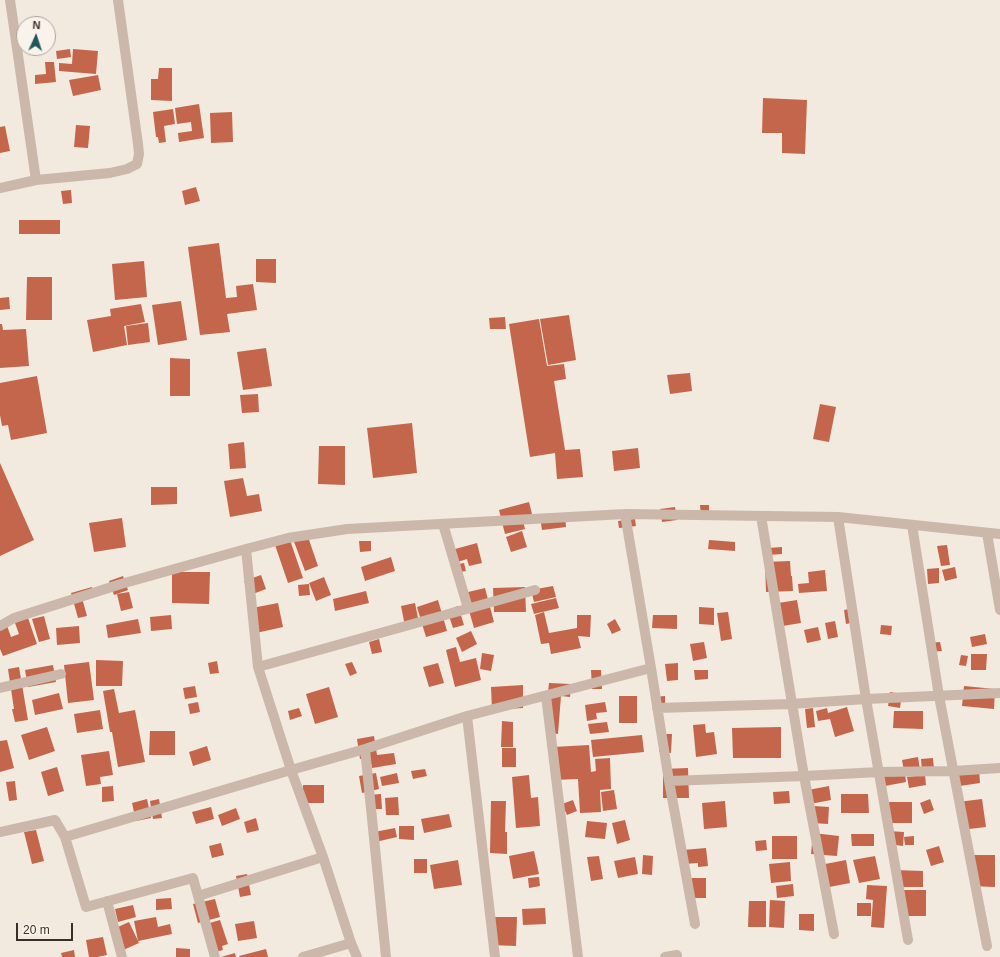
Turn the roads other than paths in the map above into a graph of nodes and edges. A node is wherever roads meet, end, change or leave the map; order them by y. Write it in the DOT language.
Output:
graph roads {
  1 [pos="10,0"];
  2 [pos="118,0"];
  3 [pos="36,180"];
  4 [pos="0,188"];
  5 [pos="625,514"];
  6 [pos="761,516"];
  7 [pos="838,517"];
  8 [pos="443,524"];
  9 [pos="912,525"];
  10 [pos="987,533"];
  11 [pos="1000,534"];
  12 [pos="246,549"];
  13 [pos="535,590"];
  14 [pos="468,608"];
  15 [pos="1000,610"];
  16 [pos="0,626"];
  17 [pos="258,667"];
  18 [pos="651,668"];
  19 [pos="61,674"];
  20 [pos="0,688"];
  21 [pos="1000,693"];
  22 [pos="546,696"];
  23 [pos="939,696"];
  24 [pos="866,699"];
  25 [pos="791,704"];
  26 [pos="657,708"];
  27 [pos="468,716"];
  28 [pos="365,749"];
  29 [pos="1000,768"];
  30 [pos="291,770"];
  31 [pos="952,771"];
  32 [pos="879,772"];
  33 [pos="804,776"];
  34 [pos="669,781"];
  35 [pos="0,832"];
  36 [pos="64,837"];
  37 [pos="323,857"];
  38 [pos="198,896"];
  39 [pos="107,901"];
  40 [pos="694,924"];
  41 [pos="834,934"];
  42 [pos="908,940"];
  43 [pos="351,943"];
  44 [pos="987,946"];
  45 [pos="677,955"];
  46 [pos="122,957"];
  47 [pos="214,957"];
  48 [pos="303,957"];
  49 [pos="357,957"];
  50 [pos="386,957"];
  51 [pos="495,957"];
  52 [pos="578,957"];
  53 [pos="665,957"];
  1 -- 3 [label="street"];
  2 -- 3 [label="street"];
  3 -- 4 [label="street"];
  5 -- 6 [label="street"];
  5 -- 8 [label="street"];
  5 -- 18 [label="street"];
  6 -- 7 [label="street"];
  6 -- 25 [label="street"];
  7 -- 9 [label="street"];
  7 -- 24 [label="street"];
  8 -- 12 [label="street"];
  8 -- 14 [label="street"];
  9 -- 10 [label="street"];
  9 -- 23 [label="street"];
  10 -- 11 [label="street"];
  10 -- 15 [label="street"];
  12 -- 16 [label="street"];
  12 -- 17 [label="street"];
  13 -- 14 [label="street"];
  14 -- 17 [label="street"];
  17 -- 30 [label="street"];
  18 -- 22 [label="street"];
  18 -- 26 [label="street"];
  19 -- 20 [label="street"];
  21 -- 23 [label="street"];
  22 -- 27 [label="street"];
  22 -- 52 [label="street"];
  23 -- 24 [label="street"];
  23 -- 31 [label="street"];
  24 -- 25 [label="street"];
  24 -- 32 [label="street"];
  25 -- 26 [label="street"];
  25 -- 33 [label="street"];
  26 -- 34 [label="street"];
  27 -- 28 [label="street"];
  27 -- 51 [label="street"];
  28 -- 30 [label="street"];
  28 -- 50 [label="street"];
  29 -- 31 [label="street"];
  30 -- 36 [label="street"];
  30 -- 37 [label="street"];
  31 -- 32 [label="street"];
  31 -- 44 [label="street"];
  32 -- 33 [label="street"];
  32 -- 42 [label="street"];
  33 -- 34 [label="street"];
  33 -- 41 [label="street"];
  34 -- 40 [label="street"];
  35 -- 36 [label="street"];
  36 -- 39 [label="street"];
  37 -- 38 [label="street"];
  37 -- 43 [label="street"];
  38 -- 39 [label="street"];
  38 -- 47 [label="street"];
  39 -- 46 [label="street"];
  43 -- 48 [label="street"];
  43 -- 49 [label="street"];
  45 -- 53 [label="street"];
}
